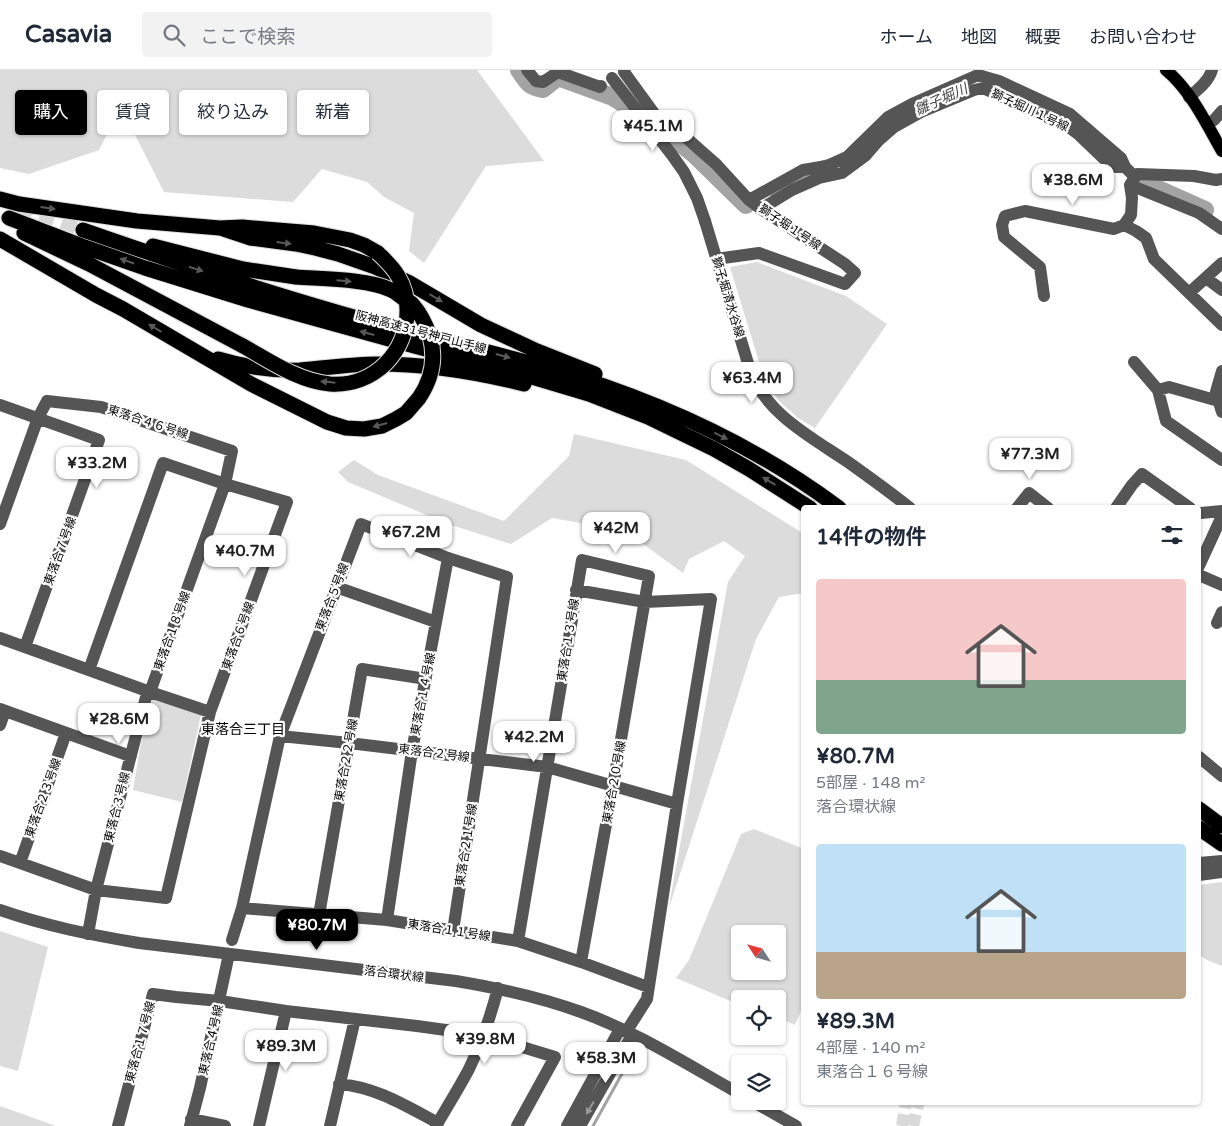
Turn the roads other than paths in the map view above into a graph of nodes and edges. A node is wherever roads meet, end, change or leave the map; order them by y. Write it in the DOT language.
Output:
graph roads {
  1 [pos="527,70"];
  2 [pos="1166,70"];
  3 [pos="1212,70"];
  4 [pos="624,72"];
  5 [pos="609,74"];
  6 [pos="602,86"];
  7 [pos="1189,97"];
  8 [pos="1222,112"];
  9 [pos="1207,124"];
  10 [pos="1222,151"];
  11 [pos="1125,167"];
  12 [pos="1222,179"];
  13 [pos="1133,181"];
  14 [pos="0,199"];
  15 [pos="749,200"];
  16 [pos="761,209"];
  17 [pos="1124,226"];
  18 [pos="220,228"];
  19 [pos="1222,229"];
  20 [pos="0,240"];
  21 [pos="716,258"];
  22 [pos="1222,263"];
  23 [pos="1206,278"];
  24 [pos="1222,290"];
  25 [pos="1189,293"];
  26 [pos="1044,296"];
  27 [pos="1222,325"];
  28 [pos="197,352"];
  29 [pos="1134,362"];
  30 [pos="1222,371"];
  31 [pos="1158,390"];
  32 [pos="0,405"];
  33 [pos="1221,405"];
  34 [pos="648,417"];
  35 [pos="38,418"];
  36 [pos="697,424"];
  37 [pos="1222,460"];
  38 [pos="225,484"];
  39 [pos="805,505"];
  40 [pos="835,505"];
  41 [pos="906,505"];
  42 [pos="1019,505"];
  43 [pos="1044,505"];
  44 [pos="1118,505"];
  45 [pos="1186,505"];
  46 [pos="1222,511"];
  47 [pos="1201,514"];
  48 [pos="1222,516"];
  49 [pos="0,524"];
  50 [pos="448,558"];
  51 [pos="1201,562"];
  52 [pos="1201,577"];
  53 [pos="1222,585"];
  54 [pos="336,587"];
  55 [pos="576,590"];
  56 [pos="645,602"];
  57 [pos="436,622"];
  58 [pos="0,638"];
  59 [pos="25,648"];
  60 [pos="89,670"];
  61 [pos="426,679"];
  62 [pos="150,692"];
  63 [pos="2,710"];
  64 [pos="210,712"];
  65 [pos="0,725"];
  66 [pos="66,733"];
  67 [pos="280,736"];
  68 [pos="349,743"];
  69 [pos="412,750"];
  70 [pos="130,756"];
  71 [pos="479,759"];
  72 [pos="1201,759"];
  73 [pos="547,768"];
  74 [pos="1222,776"];
  75 [pos="613,786"];
  76 [pos="677,804"];
  77 [pos="1201,810"];
  78 [pos="1222,826"];
  79 [pos="1201,829"];
  80 [pos="1222,844"];
  81 [pos="0,856"];
  82 [pos="1222,861"];
  83 [pos="20,863"];
  84 [pos="1201,863"];
  85 [pos="1222,872"];
  86 [pos="1201,875"];
  87 [pos="96,890"];
  88 [pos="242,908"];
  89 [pos="0,910"];
  90 [pos="320,915"];
  91 [pos="387,920"];
  92 [pos="452,931"];
  93 [pos="88,934"];
  94 [pos="232,940"];
  95 [pos="518,941"];
  96 [pos="229,954"];
  97 [pos="581,962"];
  98 [pos="498,988"];
  99 [pos="648,988"];
  100 [pos="220,1001"];
  101 [pos="286,1011"];
  102 [pos="355,1019"];
  103 [pos="626,1032"];
  104 [pos="482,1035"];
  105 [pos="339,1084"];
  106 [pos="731,1089"];
  107 [pos="768,1110"];
  108 [pos="190,1123"];
  109 [pos="437,1124"];
  110 [pos="118,1126"];
  111 [pos="225,1126"];
  112 [pos="260,1126"];
  113 [pos="330,1126"];
  114 [pos="517,1126"];
  115 [pos="566,1126"];
  116 [pos="580,1126"];
  117 [pos="796,1126"];
  1 -- 6 [label="street"];
  2 -- 7 [label="main road"];
  3 -- 7 [label="street"];
  4 -- 15 [label="street, 獅子堀１号線"];
  5 -- 21 [label="street, 獅子堀清水谷線, bridge"];
  7 -- 9 [label="main road"];
  8 -- 9 [label="street"];
  9 -- 10 [label="main road"];
  11 -- 13 [label="street, 獅子堀川１号線"];
  11 -- 15 [label="street"];
  11 -- 16 [label="street, 獅子堀川１号線"];
  12 -- 13 [label="street"];
  13 -- 17 [label="street"];
  13 -- 19 [label="street"];
  14 -- 18 [label="highway, one-way"];
  15 -- 16 [label="street, 獅子堀１号線"];
  16 -- 21 [label="street, 獅子堀１号線"];
  17 -- 25 [label="street"];
  17 -- 26 [label="street"];
  18 -- 34 [label="highway, 阪神高速31号神戸山手線, bridge"];
  18 -- 36 [label="highway, one-way"];
  28 -- 20 [label="highway, one-way"];
  21 -- 41 [label="street, 獅子堀清水谷線"];
  22 -- 23 [label="street"];
  23 -- 24 [label="street"];
  23 -- 25 [label="street"];
  25 -- 27 [label="street"];
  28 -- 34 [label="highway"];
  36 -- 28 [label="highway, 阪神高速31号神戸山手線, one-way, bridge"];
  29 -- 31 [label="street"];
  30 -- 33 [label="street"];
  31 -- 33 [label="street"];
  31 -- 37 [label="street"];
  32 -- 35 [label="street, 東落合７号線"];
  39 -- 34 [label="highway, 阪神高速31号神戸山手線, one-way"];
  35 -- 38 [label="street, 東落合４６号線"];
  35 -- 49 [label="street"];
  35 -- 59 [label="street, 東落合７号線"];
  36 -- 40 [label="highway, 阪神高速31号神戸山手線, one-way"];
  38 -- 60 [label="street, 東落合６号線"];
  38 -- 62 [label="street, 東落合１８号線"];
  38 -- 64 [label="street, 東落合６号線"];
  42 -- 43 [label="street"];
  44 -- 45 [label="street"];
  46 -- 47 [label="street"];
  48 -- 51 [label="street"];
  50 -- 54 [label="street, 東落合５号線"];
  50 -- 57 [label="street, 東落合１４号線"];
  50 -- 71 [label="street, 東落合５号線"];
  52 -- 53 [label="street"];
  54 -- 57 [label="street"];
  54 -- 67 [label="street, 東落合５号線"];
  55 -- 56 [label="street, 東落合１３号線"];
  55 -- 56 [label="street, 東落合２０号線"];
  55 -- 73 [label="street, 東落合１３号線"];
  56 -- 75 [label="street, 東落合２０号線"];
  56 -- 76 [label="street, 東落合１３号線"];
  57 -- 61 [label="street, 東落合１４号線"];
  58 -- 59 [label="street"];
  59 -- 60 [label="street"];
  60 -- 62 [label="street"];
  61 -- 68 [label="street, 東落合２２号線"];
  61 -- 69 [label="street, 東落合１４号線"];
  62 -- 64 [label="street"];
  62 -- 70 [label="street, 東落合３号線"];
  63 -- 65 [label="street"];
  63 -- 66 [label="street"];
  64 -- 87 [label="street, 東落合６号線"];
  66 -- 70 [label="street"];
  66 -- 83 [label="street, 東落合２３号線"];
  67 -- 68 [label="street, 東落合２号線"];
  67 -- 88 [label="street"];
  68 -- 69 [label="street, 東落合２号線"];
  68 -- 90 [label="street, 東落合２２号線"];
  69 -- 71 [label="street, 東落合２号線"];
  69 -- 91 [label="street, 東落合１４号線"];
  70 -- 87 [label="street, 東落合３号線"];
  71 -- 73 [label="street, 東落合２号線"];
  71 -- 92 [label="street, 東落合２１号線"];
  72 -- 74 [label="street"];
  73 -- 75 [label="street, 東落合２号線"];
  73 -- 95 [label="street, 東落合１３号線"];
  75 -- 76 [label="street, 東落合２号線"];
  75 -- 97 [label="street, 東落合２０号線"];
  76 -- 99 [label="street"];
  77 -- 78 [label="highway"];
  79 -- 80 [label="highway"];
  81 -- 83 [label="street"];
  82 -- 84 [label="street"];
  83 -- 87 [label="street"];
  85 -- 86 [label="street"];
  87 -- 93 [label="street, 東落合３号線"];
  88 -- 90 [label="street, 東落合１１号線"];
  88 -- 94 [label="street"];
  89 -- 93 [label="street, 落合環状線"];
  90 -- 91 [label="street, 東落合１１号線"];
  91 -- 92 [label="street, 東落合１１号線"];
  92 -- 95 [label="street, 東落合１１号線"];
  93 -- 96 [label="street, 落合環状線"];
  95 -- 97 [label="street, 東落合１１号線"];
  96 -- 98 [label="street, 落合環状線"];
  96 -- 100 [label="street, 東落合４号線"];
  97 -- 99 [label="street, 東落合１１号線"];
  98 -- 103 [label="street, 落合環状線"];
  98 -- 104 [label="street"];
  99 -- 103 [label="street"];
  100 -- 101 [label="street"];
  100 -- 108 [label="street, 東落合４号線"];
  100 -- 110 [label="street, 東落合１７号線"];
  101 -- 102 [label="street"];
  101 -- 112 [label="street"];
  102 -- 104 [label="street"];
  102 -- 105 [label="street"];
  103 -- 106 [label="street, 落合環状線"];
  103 -- 115 [label="street"];
  103 -- 116 [label="street, one-way"];
  104 -- 109 [label="street"];
  104 -- 114 [label="street"];
  105 -- 109 [label="street"];
  105 -- 113 [label="street"];
  107 -- 117 [label="street"];
  108 -- 111 [label="street"];
}
